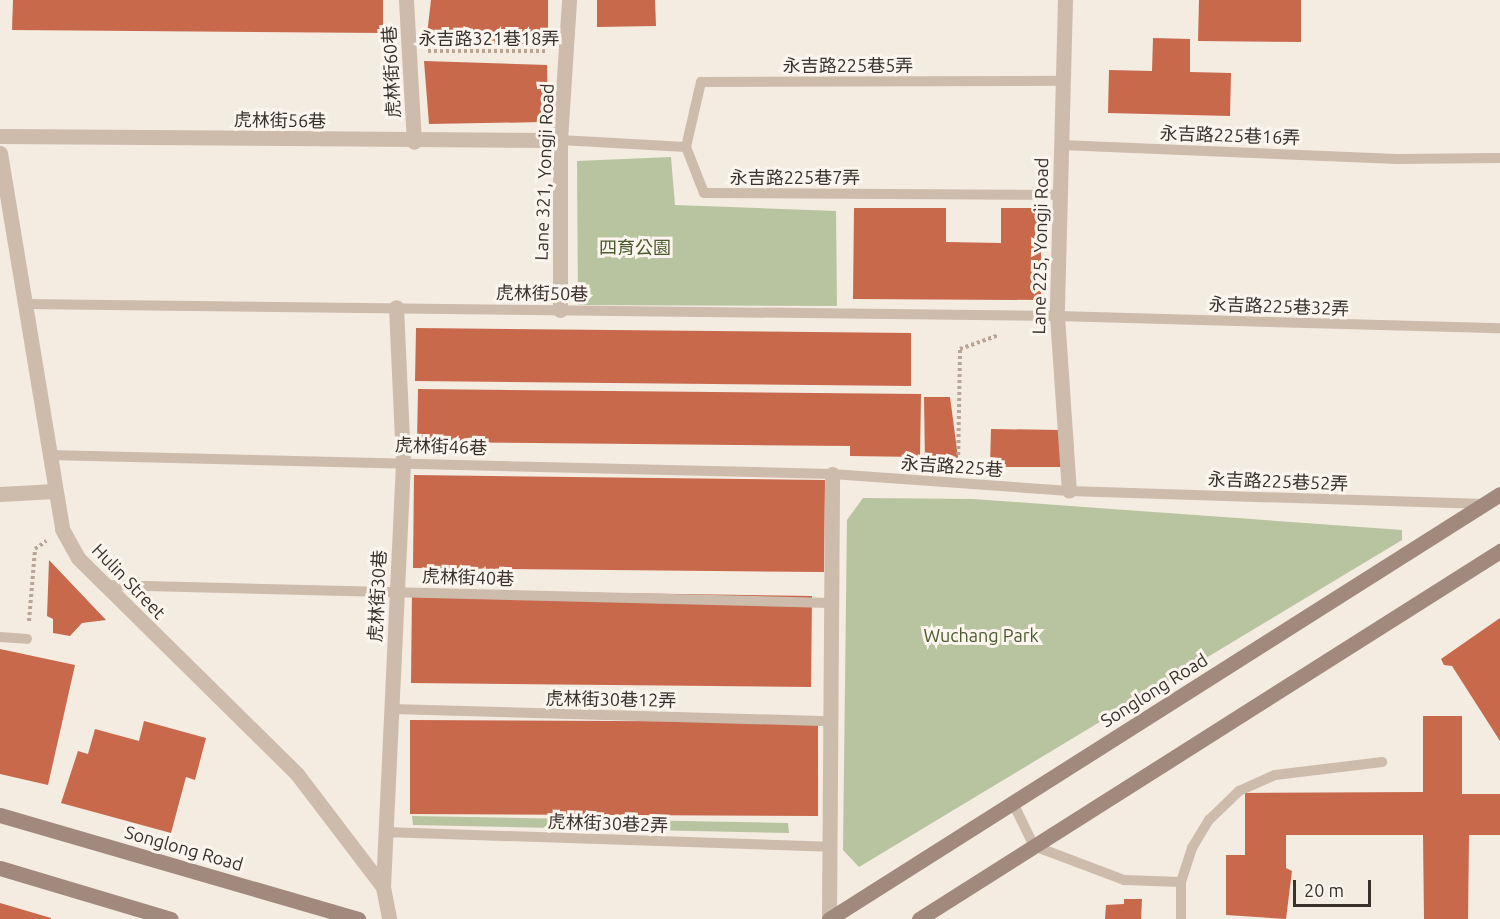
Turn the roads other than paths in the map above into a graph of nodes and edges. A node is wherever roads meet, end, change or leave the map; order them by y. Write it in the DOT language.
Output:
graph roads {
  1 [pos="406,0"];
  2 [pos="569,0"];
  3 [pos="1065,0"];
  4 [pos="1060,81"];
  5 [pos="0,136"];
  6 [pos="560,140"];
  7 [pos="414,142"];
  8 [pos="1061,144"];
  9 [pos="686,147"];
  10 [pos="0,153"];
  11 [pos="1500,158"];
  12 [pos="1061,195"];
  13 [pos="26,304"];
  14 [pos="396,307"];
  15 [pos="560,310"];
  16 [pos="1057,316"];
  17 [pos="1500,328"];
  18 [pos="49,455"];
  19 [pos="403,461"];
  20 [pos="832,474"];
  21 [pos="1069,491"];
  22 [pos="54,492"];
  23 [pos="0,494"];
  24 [pos="1500,494"];
  25 [pos="1487,504"];
  26 [pos="1500,551"];
  27 [pos="105,585"];
  28 [pos="396,591"];
  29 [pos="830,603"];
  30 [pos="0,637"];
  31 [pos="27,639"];
  32 [pos="391,709"];
  33 [pos="830,721"];
  34 [pos="1382,762"];
  35 [pos="1013,803"];
  36 [pos="0,815"];
  37 [pos="385,831"];
  38 [pos="1034,846"];
  39 [pos="829,847"];
  40 [pos="0,868"];
  41 [pos="1181,882"];
  42 [pos="383,887"];
  43 [pos="171,919"];
  44 [pos="358,919"];
  45 [pos="389,919"];
  46 [pos="829,919"];
  47 [pos="919,919"];
  48 [pos="1181,919"];
  1 -- 7 [label="street, 虎林街60巷"];
  2 -- 6 [label="street, Lane 321, Yongji Road"];
  3 -- 4 [label="street, Lane 225, Yongji Road"];
  4 -- 8 [label="street, Lane 225, Yongji Road"];
  4 -- 9 [label="lane, 永吉路225巷5弄"];
  5 -- 7 [label="street, 虎林街56巷"];
  6 -- 7 [label="street, 虎林街56巷"];
  6 -- 9 [label="lane"];
  6 -- 15 [label="street, Lane 321, Yongji Road"];
  8 -- 11 [label="lane, 永吉路225巷16弄"];
  8 -- 12 [label="street, Lane 225, Yongji Road"];
  9 -- 12 [label="lane, 永吉路225巷7弄"];
  10 -- 13 [label="street, Hulin Street"];
  12 -- 16 [label="street, Lane 225, Yongji Road"];
  13 -- 14 [label="lane, 虎林街50巷"];
  13 -- 18 [label="street, Hulin Street"];
  14 -- 15 [label="lane, 虎林街50巷"];
  14 -- 19 [label="street, 虎林街30巷"];
  15 -- 16 [label="lane, 虎林街50巷"];
  16 -- 17 [label="lane, 永吉路225巷32弄"];
  16 -- 21 [label="street, Lane 225, Yongji Road"];
  18 -- 19 [label="lane, 虎林街46巷"];
  18 -- 22 [label="street, Hulin Street"];
  19 -- 20 [label="lane, 虎林街46巷"];
  19 -- 28 [label="street, 虎林街30巷"];
  20 -- 21 [label="lane, 永吉路225巷"];
  20 -- 29 [label="street"];
  21 -- 25 [label="lane, 永吉路225巷52弄"];
  22 -- 23 [label="street"];
  22 -- 27 [label="street, Hulin Street"];
  24 -- 25 [label="street, Songlong Road"];
  25 -- 35 [label="street, Songlong Road"];
  26 -- 38 [label="street"];
  27 -- 28 [label="lane, 虎林街40巷"];
  27 -- 42 [label="street, Hulin Street"];
  28 -- 29 [label="lane, 虎林街40巷"];
  28 -- 32 [label="street, 虎林街30巷"];
  29 -- 33 [label="street"];
  30 -- 31 [label="lane"];
  32 -- 33 [label="lane, 虎林街30巷12弄"];
  32 -- 37 [label="street, 虎林街30巷"];
  33 -- 39 [label="street"];
  34 -- 41 [label="lane"];
  35 -- 38 [label="lane"];
  35 -- 46 [label="street, Songlong Road"];
  36 -- 44 [label="street, Songlong Road"];
  37 -- 39 [label="lane, 虎林街30巷2弄"];
  37 -- 42 [label="street, 虎林街30巷"];
  38 -- 41 [label="lane"];
  38 -- 47 [label="street"];
  39 -- 46 [label="street"];
  40 -- 43 [label="street"];
  41 -- 48 [label="lane"];
  42 -- 45 [label="street, Hulin Street"];
}
